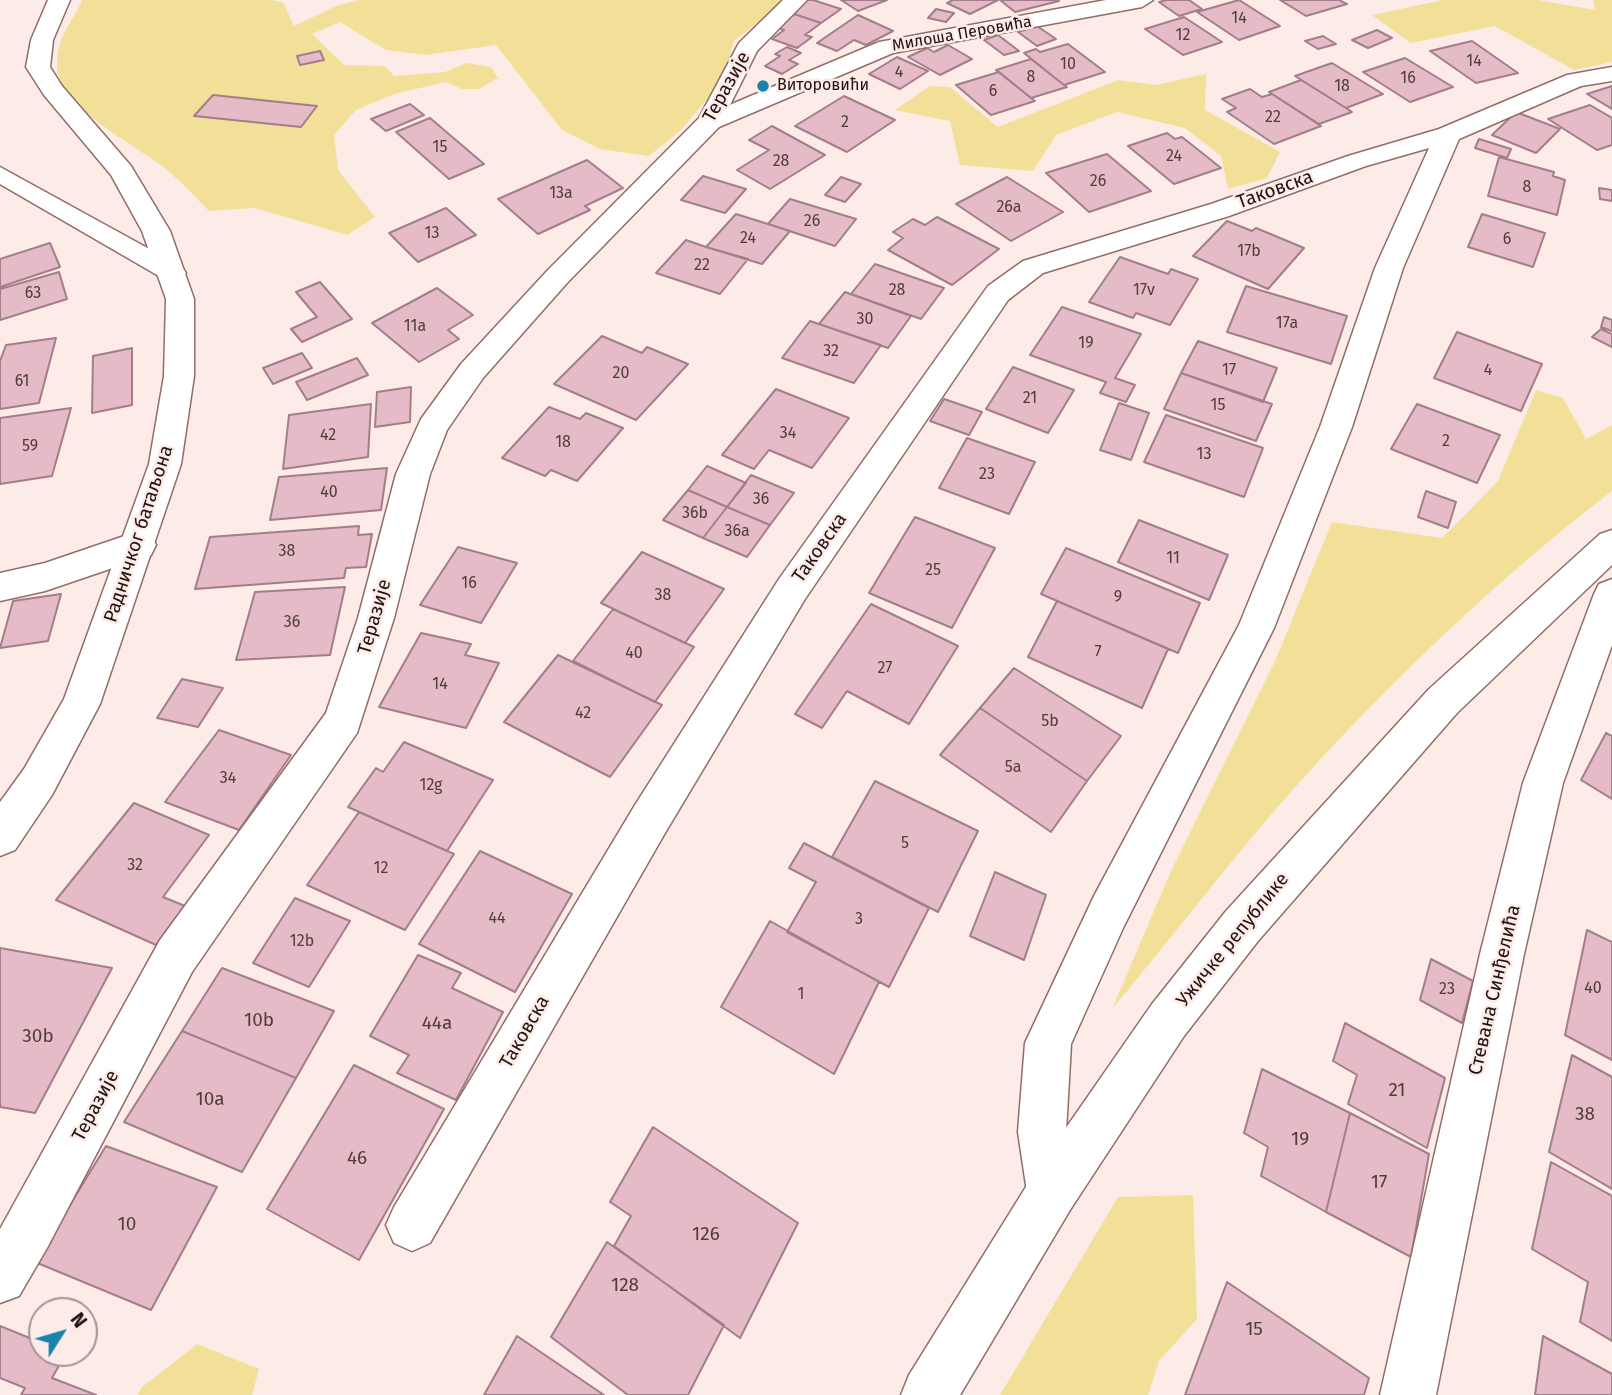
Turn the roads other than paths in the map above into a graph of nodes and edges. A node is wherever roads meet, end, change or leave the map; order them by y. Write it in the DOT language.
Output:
graph roads {
  1 [pos="60,0"];
  2 [pos="796,0"];
  3 [pos="1142,0"];
  4 [pos="1612,74"];
  5 [pos="710,122"];
  6 [pos="1448,134"];
  7 [pos="0,174"];
  8 [pos="173,273"];
  9 [pos="139,545"];
  10 [pos="1610,565"];
  11 [pos="0,587"];
  12 [pos="0,836"];
  13 [pos="1052,1192"];
  14 [pos="412,1225"];
  15 [pos="0,1277"];
  16 [pos="929,1395"];
  17 [pos="1408,1395"];
  1 -- 8 [label="street, Радничког батаљона"];
  2 -- 5 [label="street, Теразије"];
  3 -- 5 [label="street, Милоша Перовића"];
  4 -- 6 [label="street, Таковска"];
  5 -- 15 [label="street, Теразије"];
  6 -- 13 [label="street"];
  6 -- 14 [label="street, Таковска"];
  7 -- 8 [label="lane"];
  8 -- 9 [label="street, Радничког батаљона"];
  9 -- 11 [label="street, Радничког батаљона"];
  9 -- 12 [label="street, Радничког батаљона"];
  10 -- 13 [label="street, Ужичке републике"];
  10 -- 17 [label="street, Стевана Синђелића"];
  13 -- 16 [label="street, Ужичке републике"];
}
